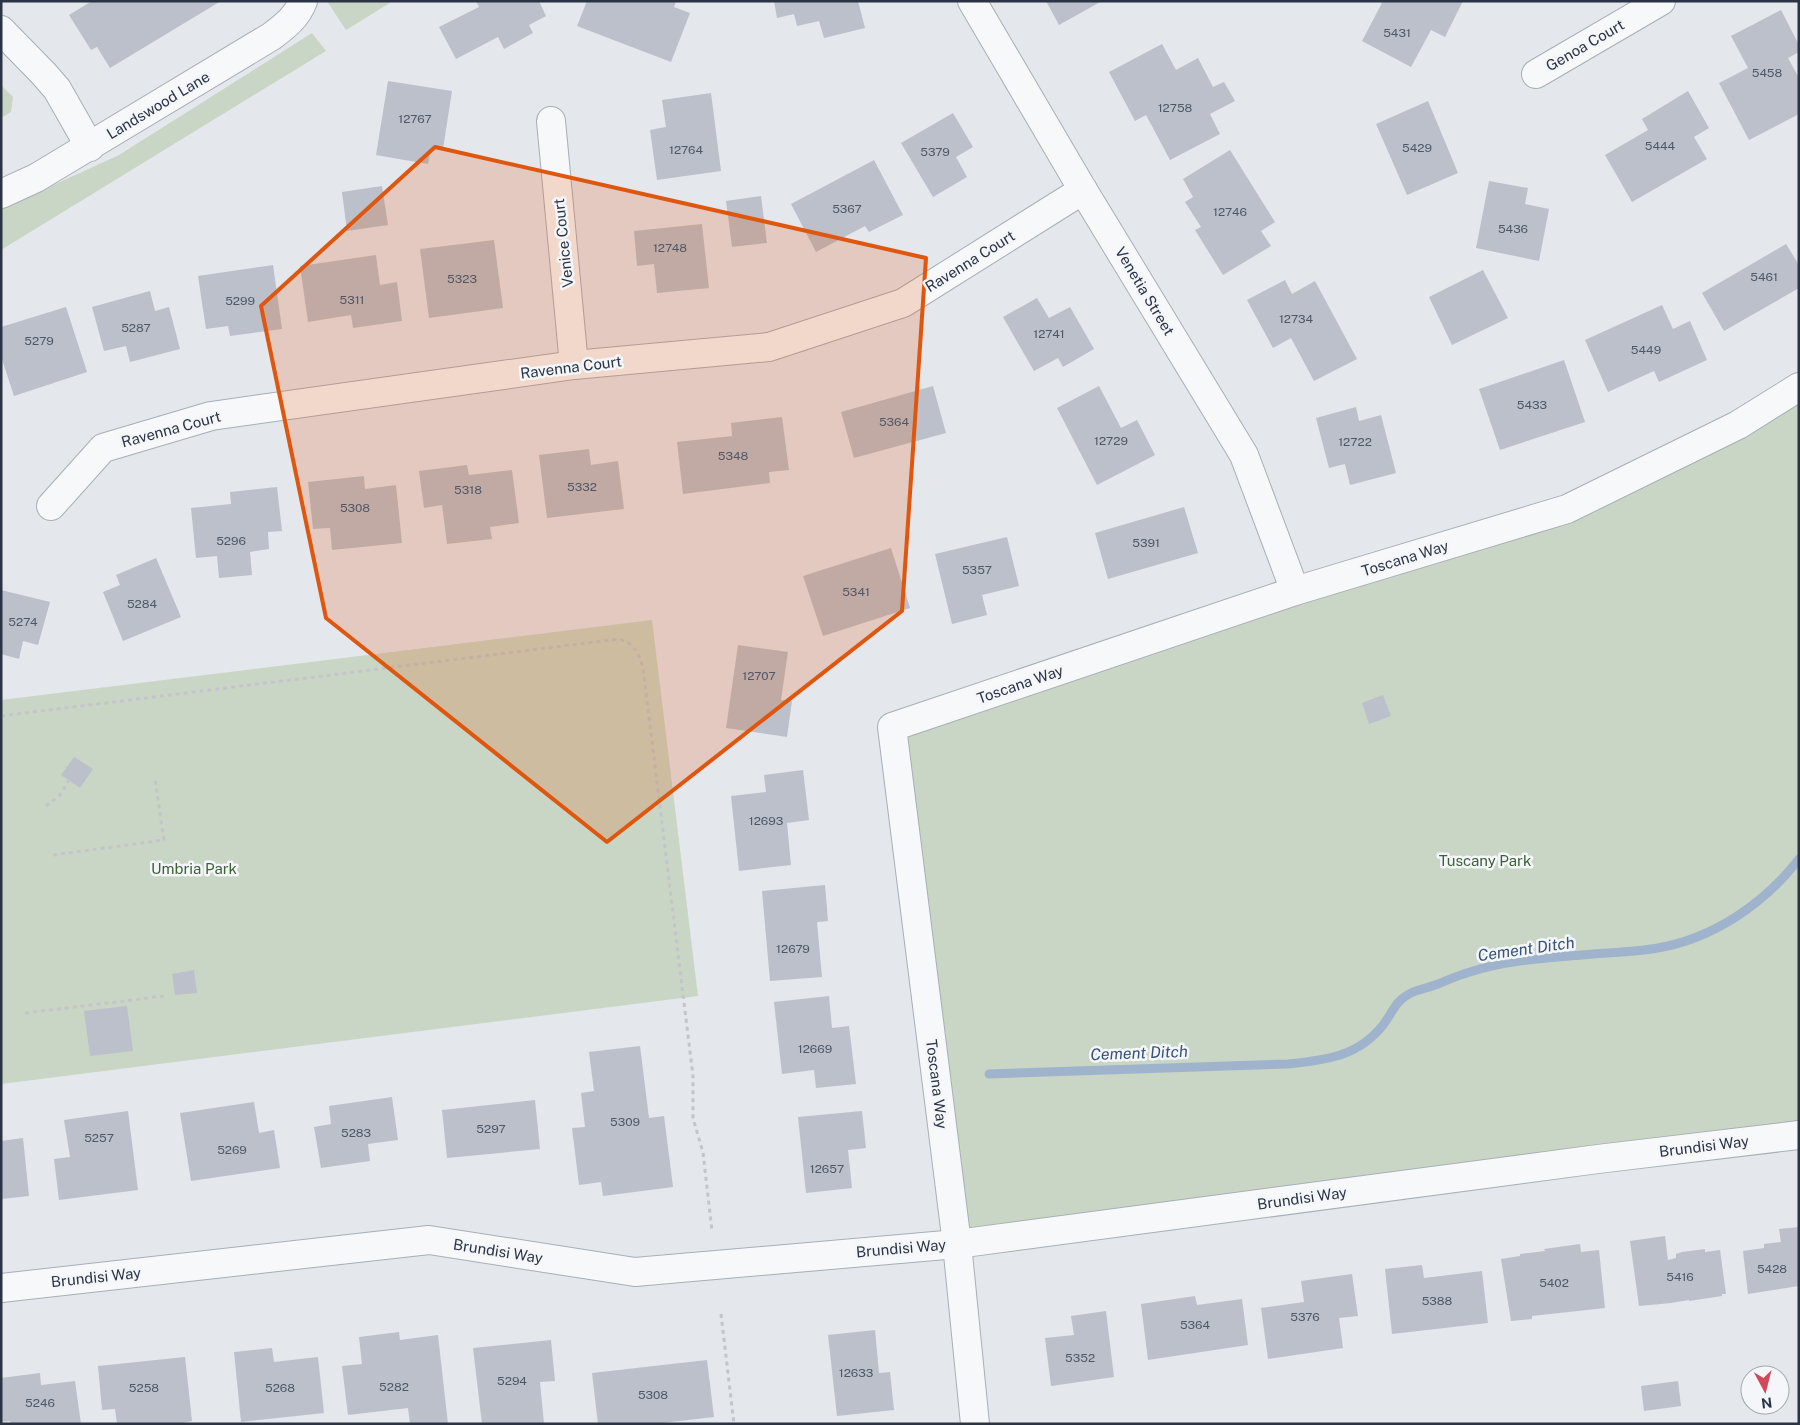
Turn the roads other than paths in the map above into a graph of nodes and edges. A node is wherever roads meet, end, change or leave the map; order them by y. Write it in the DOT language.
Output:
graph roads {
  1 [pos="303,1"];
  2 [pos="972,1"];
  3 [pos="1661,1"];
  4 [pos="1,30"];
  5 [pos="1536,74"];
  6 [pos="551,121"];
  7 [pos="90,146"];
  8 [pos="1083,190"];
  9 [pos="1,194"];
  10 [pos="574,366"];
  11 [pos="1799,387"];
  12 [pos="51,506"];
  13 [pos="1295,591"];
  14 [pos="1799,1135"];
  15 [pos="957,1244"];
  16 [pos="1,1288"];
  17 [pos="975,1424"];
  1 -- 7 [label="street, Landswood Lane"];
  2 -- 8 [label="street, Venetia Street"];
  3 -- 5 [label="street, Genoa Court"];
  4 -- 7 [label="street"];
  6 -- 10 [label="street, Venice Court"];
  7 -- 9 [label="street, Landswood Lane"];
  8 -- 10 [label="street, Ravenna Court"];
  8 -- 13 [label="street, Venetia Street"];
  10 -- 12 [label="street, Ravenna Court"];
  11 -- 13 [label="street, Toscana Way"];
  13 -- 15 [label="street, Toscana Way"];
  14 -- 15 [label="street, Brundisi Way"];
  15 -- 16 [label="street, Brundisi Way"];
  15 -- 17 [label="street, Toscana Way"];
}
